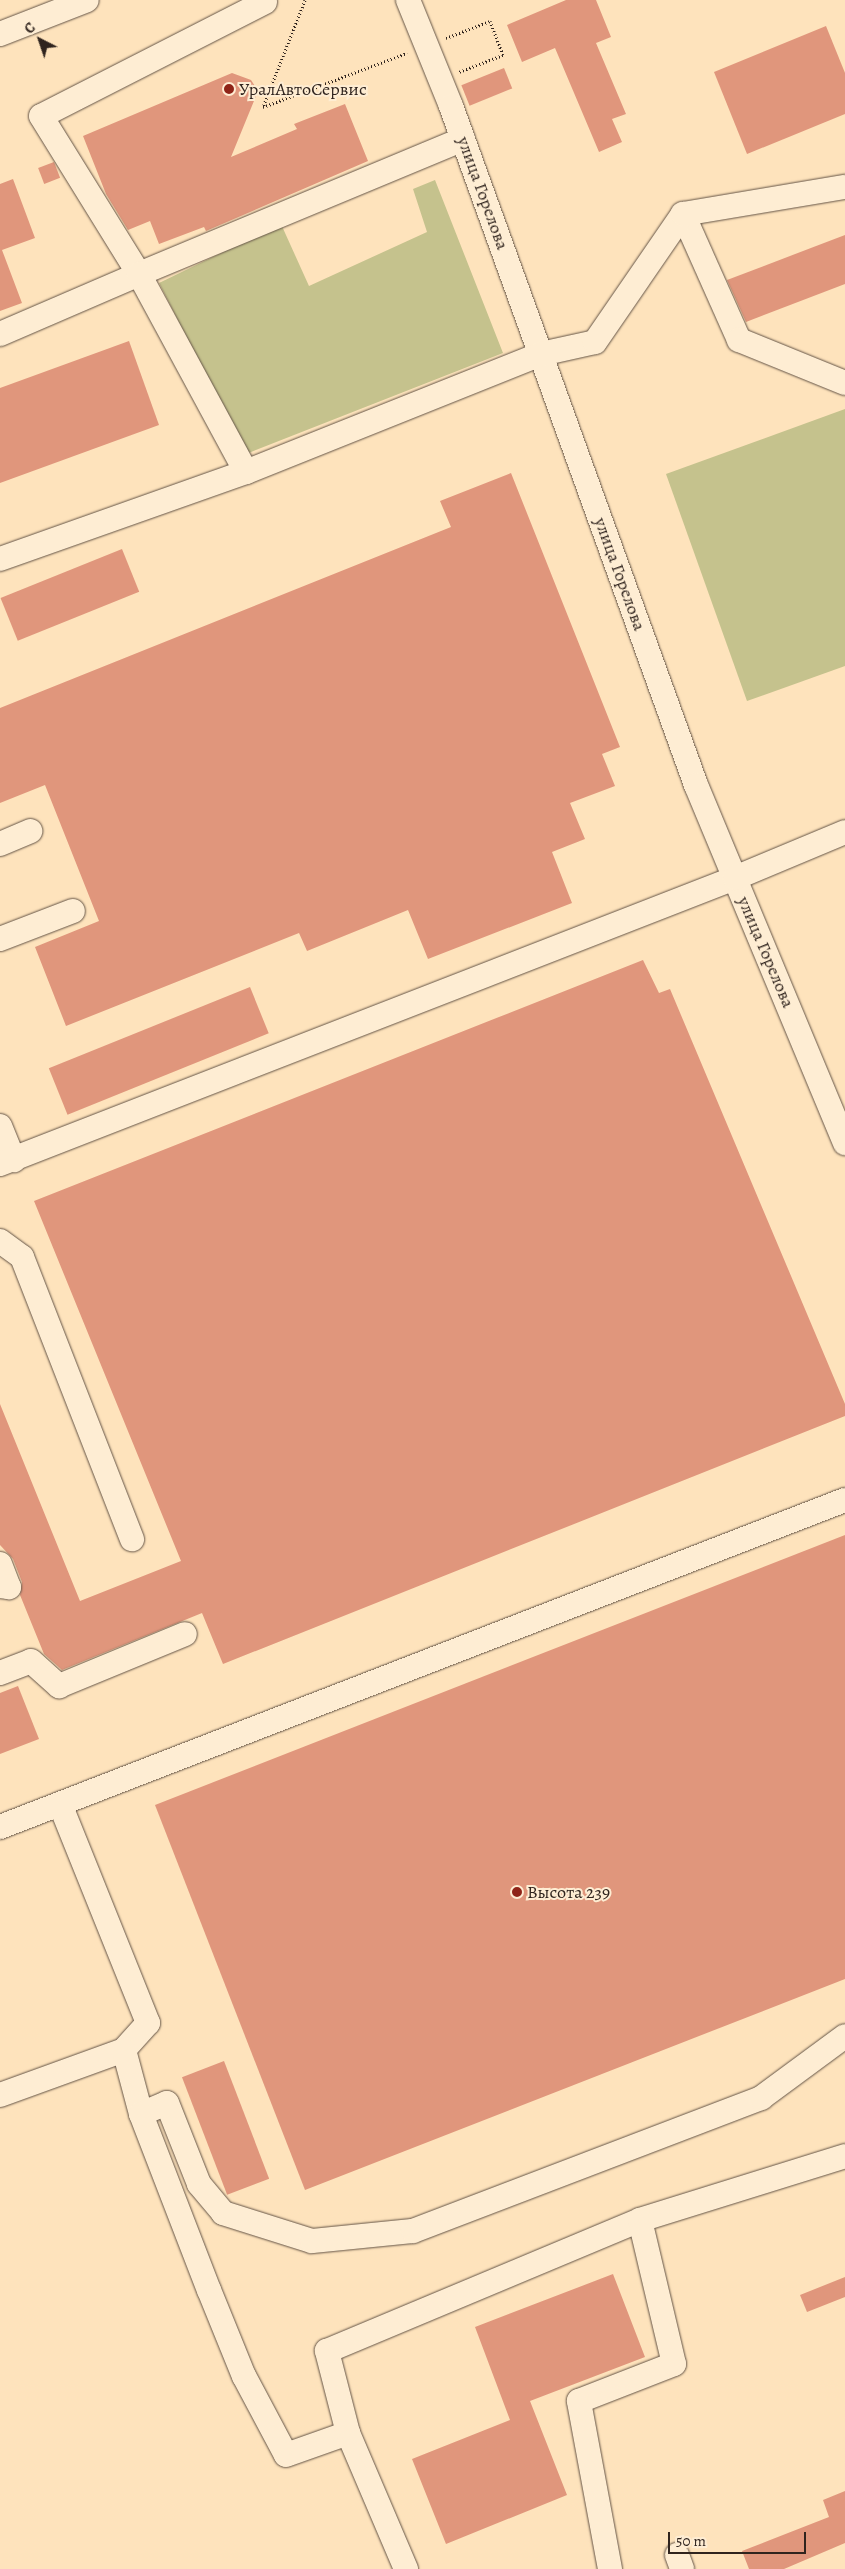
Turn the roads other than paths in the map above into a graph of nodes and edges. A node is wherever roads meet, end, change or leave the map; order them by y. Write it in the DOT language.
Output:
graph roads {
  1 [pos="87,0"];
  2 [pos="408,0"];
  3 [pos="265,2"];
  4 [pos="0,34"];
  5 [pos="463,139"];
  6 [pos="845,187"];
  7 [pos="683,214"];
  8 [pos="139,274"];
  9 [pos="0,334"];
  10 [pos="541,354"];
  11 [pos="845,383"];
  12 [pos="246,472"];
  13 [pos="0,559"];
  14 [pos="30,831"];
  15 [pos="845,832"];
  16 [pos="0,844"];
  17 [pos="735,878"];
  18 [pos="73,911"];
  19 [pos="0,939"];
  20 [pos="0,1126"];
  21 [pos="845,1143"];
  22 [pos="7,1162"];
  23 [pos="0,1241"];
  24 [pos="845,1500"];
  25 [pos="132,1539"];
  26 [pos="0,1564"];
  27 [pos="0,1586"];
  28 [pos="184,1634"];
  29 [pos="0,1673"];
  30 [pos="60,1804"];
  31 [pos="0,1827"];
  32 [pos="845,2036"];
  33 [pos="124,2050"];
  34 [pos="0,2095"];
  35 [pos="141,2114"];
  36 [pos="845,2156"];
  37 [pos="640,2220"];
  38 [pos="348,2433"];
  39 [pos="406,2569"];
  40 [pos="610,2569"];
  1 -- 4 [label="street"];
  2 -- 5 [label="street, улица Горелова"];
  3 -- 8 [label="street"];
  5 -- 8 [label="street"];
  5 -- 10 [label="street, улица Горелова"];
  6 -- 7 [label="street"];
  7 -- 10 [label="street"];
  7 -- 11 [label="street"];
  8 -- 9 [label="street"];
  8 -- 12 [label="street"];
  10 -- 12 [label="street"];
  10 -- 17 [label="street, улица Горелова"];
  12 -- 13 [label="street"];
  14 -- 16 [label="street"];
  15 -- 17 [label="street"];
  17 -- 21 [label="street, улица Горелова"];
  17 -- 22 [label="street"];
  18 -- 19 [label="street"];
  20 -- 22 [label="street"];
  23 -- 25 [label="street"];
  24 -- 30 [label="street"];
  26 -- 27 [label="street"];
  28 -- 29 [label="street"];
  30 -- 31 [label="street"];
  30 -- 33 [label="street"];
  32 -- 35 [label="street"];
  33 -- 34 [label="street"];
  33 -- 35 [label="street"];
  35 -- 38 [label="street"];
  36 -- 37 [label="street"];
  37 -- 38 [label="street"];
  37 -- 40 [label="street"];
  38 -- 39 [label="street"];
}
